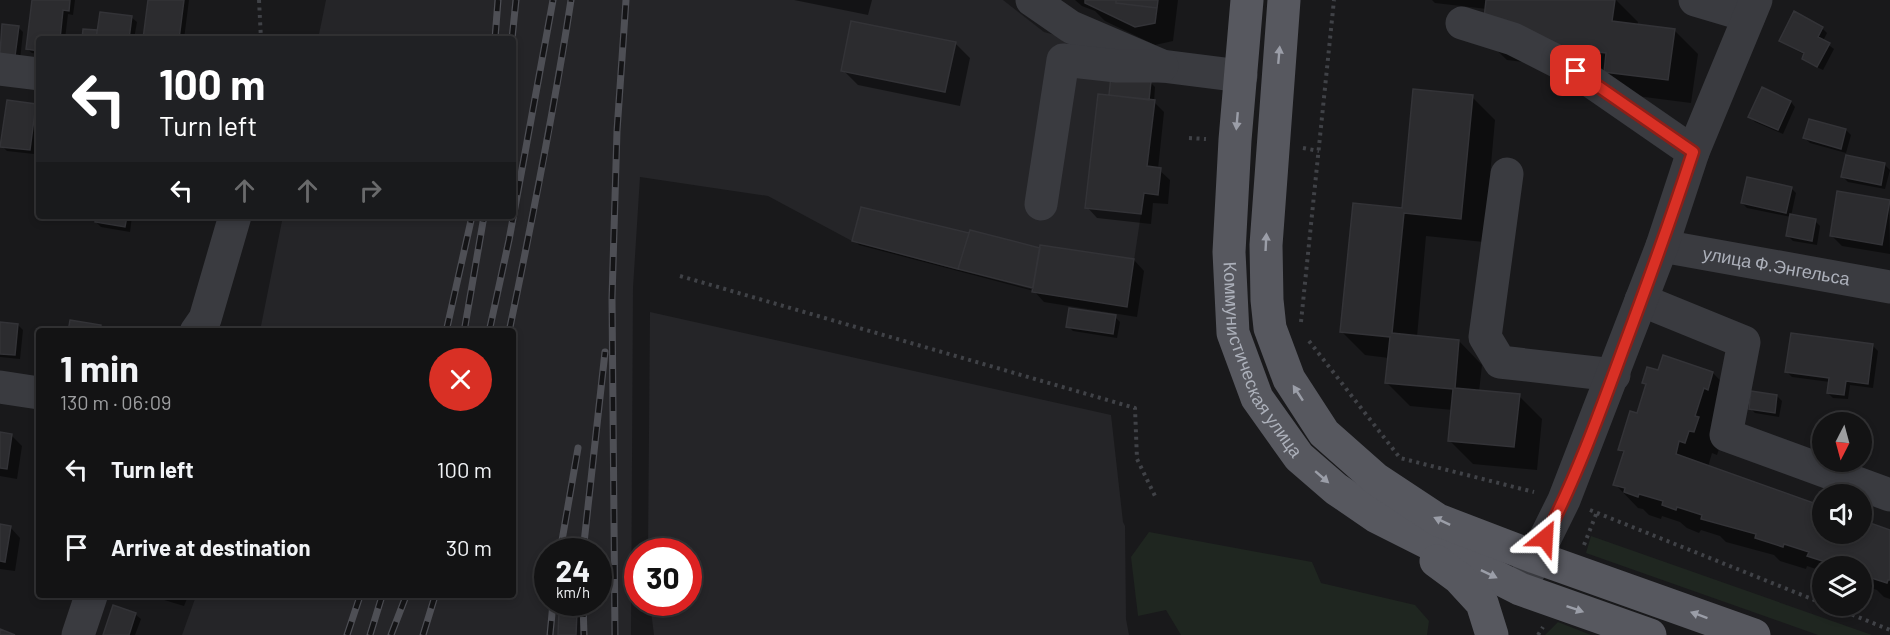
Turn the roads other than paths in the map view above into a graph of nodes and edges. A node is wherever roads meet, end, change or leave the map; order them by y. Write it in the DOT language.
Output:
graph roads {
  1 [pos="1032,0"];
  2 [pos="1247,0"];
  3 [pos="1284,0"];
  4 [pos="1695,0"];
  5 [pos="1753,8"];
  6 [pos="1462,23"];
  7 [pos="1162,66"];
  8 [pos="0,69"];
  9 [pos="36,74"];
  10 [pos="1241,76"];
  11 [pos="1693,152"];
  12 [pos="1506,174"];
  13 [pos="1041,204"];
  14 [pos="234,219"];
  15 [pos="1662,246"];
  16 [pos="1890,287"];
  17 [pos="1641,300"];
  18 [pos="199,328"];
  19 [pos="1614,375"];
  20 [pos="0,387"];
  21 [pos="36,393"];
  22 [pos="1890,495"];
  23 [pos="1377,517"];
  24 [pos="1535,557"];
  25 [pos="1520,589"];
  26 [pos="90,598"];
  27 [pos="1750,634"];
  28 [pos="78,635"];
  29 [pos="1492,635"];
  30 [pos="1504,635"];
  31 [pos="1650,635"];
  1 -- 7 [label="street"];
  2 -- 10 [label="main road, Коммунистическая улица"];
  24 -- 3 [label="main road, Коммунистическая улица, one-way"];
  4 -- 5 [label="street"];
  5 -- 11 [label="street"];
  6 -- 11 [label="street"];
  7 -- 10 [label="street"];
  7 -- 13 [label="street"];
  8 -- 9 [label="street"];
  10 -- 23 [label="main road, Коммунистическая улица, one-way"];
  11 -- 15 [label="street"];
  12 -- 19 [label="street"];
  14 -- 18 [label="street"];
  15 -- 16 [label="street, улица Ф.Энгельса"];
  15 -- 17 [label="street"];
  17 -- 19 [label="street"];
  17 -- 22 [label="street"];
  19 -- 24 [label="street"];
  20 -- 21 [label="street"];
  23 -- 25 [label="main road, Коммунистическая улица, one-way"];
  23 -- 29 [label="main road"];
  24 -- 25 [label="street"];
  27 -- 24 [label="main road, Коммунистическая улица, one-way"];
  25 -- 30 [label="main road"];
  25 -- 31 [label="main road, Коммунистическая улица, one-way"];
  26 -- 28 [label="street"];
}
